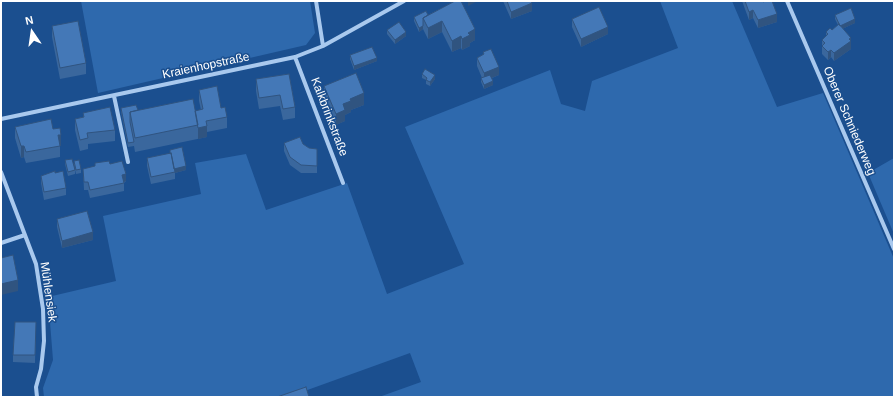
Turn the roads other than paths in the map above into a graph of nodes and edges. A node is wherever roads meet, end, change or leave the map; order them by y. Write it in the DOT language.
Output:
graph roads {
  1 [pos="316,1"];
  2 [pos="404,1"];
  3 [pos="787,1"];
  4 [pos="323,46"];
  5 [pos="295,57"];
  6 [pos="114,96"];
  7 [pos="1,119"];
  8 [pos="128,162"];
  9 [pos="1,172"];
  10 [pos="343,183"];
  11 [pos="25,235"];
  12 [pos="1,243"];
  13 [pos="894,249"];
  14 [pos="37,397"];
  1 -- 4 [label="street"];
  2 -- 4 [label="street, Kraienhopstraße"];
  3 -- 13 [label="street, Oberer Schniederweg"];
  4 -- 5 [label="street, Kraienhopstraße"];
  5 -- 6 [label="street, Kraienhopstraße"];
  5 -- 10 [label="street, Kalkbrinkstraße"];
  6 -- 7 [label="street, Kraienhopstraße"];
  6 -- 8 [label="street"];
  9 -- 11 [label="street, Mühlensiek"];
  11 -- 12 [label="street"];
  11 -- 14 [label="street, Mühlensiek"];
}
